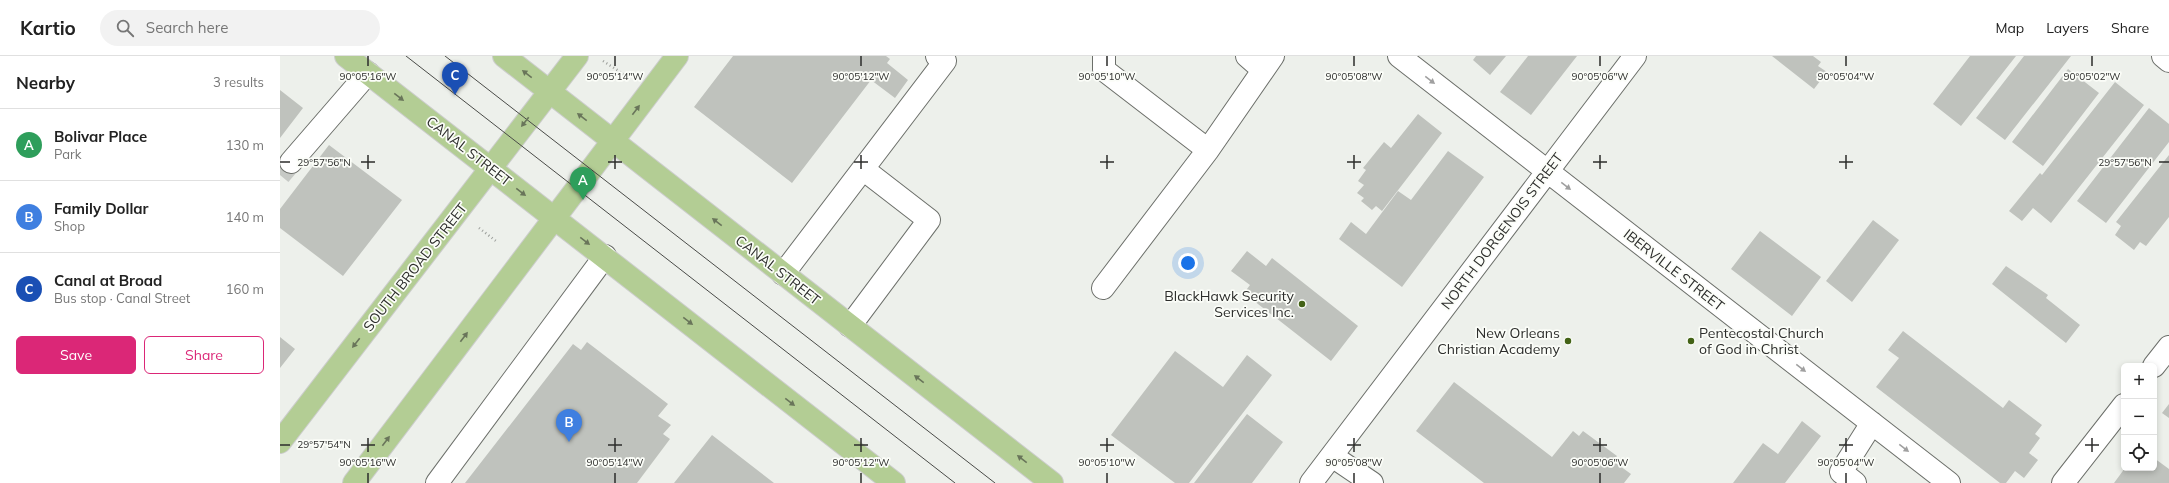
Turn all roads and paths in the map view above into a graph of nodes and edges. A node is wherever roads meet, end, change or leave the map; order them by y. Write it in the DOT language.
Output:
graph roads {
  1 [pos="346,56"];
  2 [pos="504,56"];
  3 [pos="587,56"];
  4 [pos="676,56"];
  5 [pos="937,56"];
  6 [pos="1104,56"];
  7 [pos="1400,56"];
  8 [pos="1635,56"];
  9 [pos="2163,56"];
  10 [pos="1261,61"];
  11 [pos="2169,61"];
  12 [pos="368,73"];
  13 [pos="624,75"];
  14 [pos="550,92"];
  15 [pos="612,141"];
  16 [pos="1208,150"];
  17 [pos="291,162"];
  18 [pos="491,168"];
  19 [pos="863,169"];
  20 [pos="1548,172"];
  21 [pos="554,217"];
  22 [pos="475,225"];
  23 [pos="496,241"];
  24 [pos="605,256"];
  25 [pos="783,274"];
  26 [pos="1103,288"];
  27 [pos="850,326"];
  28 [pos="2169,347"];
  29 [pos="2156,363"];
  30 [pos="2121,409"];
  31 [pos="1872,424"];
  32 [pos="280,442"];
  33 [pos="1332,456"];
  34 [pos="1843,479"];
  35 [pos="887,481"];
  36 [pos="354,483"];
  37 [pos="436,483"];
  38 [pos="1052,483"];
  39 [pos="1311,483"];
  40 [pos="1372,483"];
  41 [pos="1949,483"];
  42 [pos="2063,483"];
  1 -- 12 [label="main road, CANAL STREET"];
  14 -- 2 [label="main road, CANAL STREET, one-way"];
  3 -- 13 [label="path"];
  3 -- 14 [label="main road, SOUTH BROAD STREET"];
  15 -- 4 [label="main road, one-way"];
  5 -- 19 [label="street"];
  6 -- 16 [label="street"];
  7 -- 20 [label="street, IBERVILLE STREET, one-way"];
  8 -- 20 [label="street, NORTH DORGENOIS STREET"];
  9 -- 11 [label="street"];
  10 -- 16 [label="street"];
  12 -- 17 [label="street"];
  12 -- 18 [label="main road, CANAL STREET, one-way"];
  15 -- 14 [label="main road, CANAL STREET, one-way"];
  14 -- 18 [label="main road, SOUTH BROAD STREET, one-way"];
  15 -- 21 [label="main road"];
  25 -- 15 [label="main road, CANAL STREET, one-way"];
  16 -- 26 [label="street"];
  18 -- 21 [label="main road, CANAL STREET, one-way"];
  18 -- 32 [label="main road, SOUTH BROAD STREET, one-way"];
  19 -- 25 [label="street"];
  19 -- 27 [label="street"];
  20 -- 31 [label="street, IBERVILLE STREET, one-way"];
  20 -- 33 [label="street, NORTH DORGENOIS STREET"];
  21 -- 24 [label="main road, CANAL STREET, one-way"];
  36 -- 21 [label="main road, one-way"];
  22 -- 23 [label="path"];
  24 -- 35 [label="main road, CANAL STREET, one-way"];
  24 -- 37 [label="street"];
  25 -- 27 [label="main road, CANAL STREET"];
  38 -- 27 [label="main road, CANAL STREET, one-way"];
  28 -- 29 [label="street"];
  30 -- 42 [label="street"];
  31 -- 34 [label="street"];
  31 -- 41 [label="street, IBERVILLE STREET, one-way"];
  33 -- 39 [label="street, NORTH DORGENOIS STREET"];
  33 -- 40 [label="street"];
}
